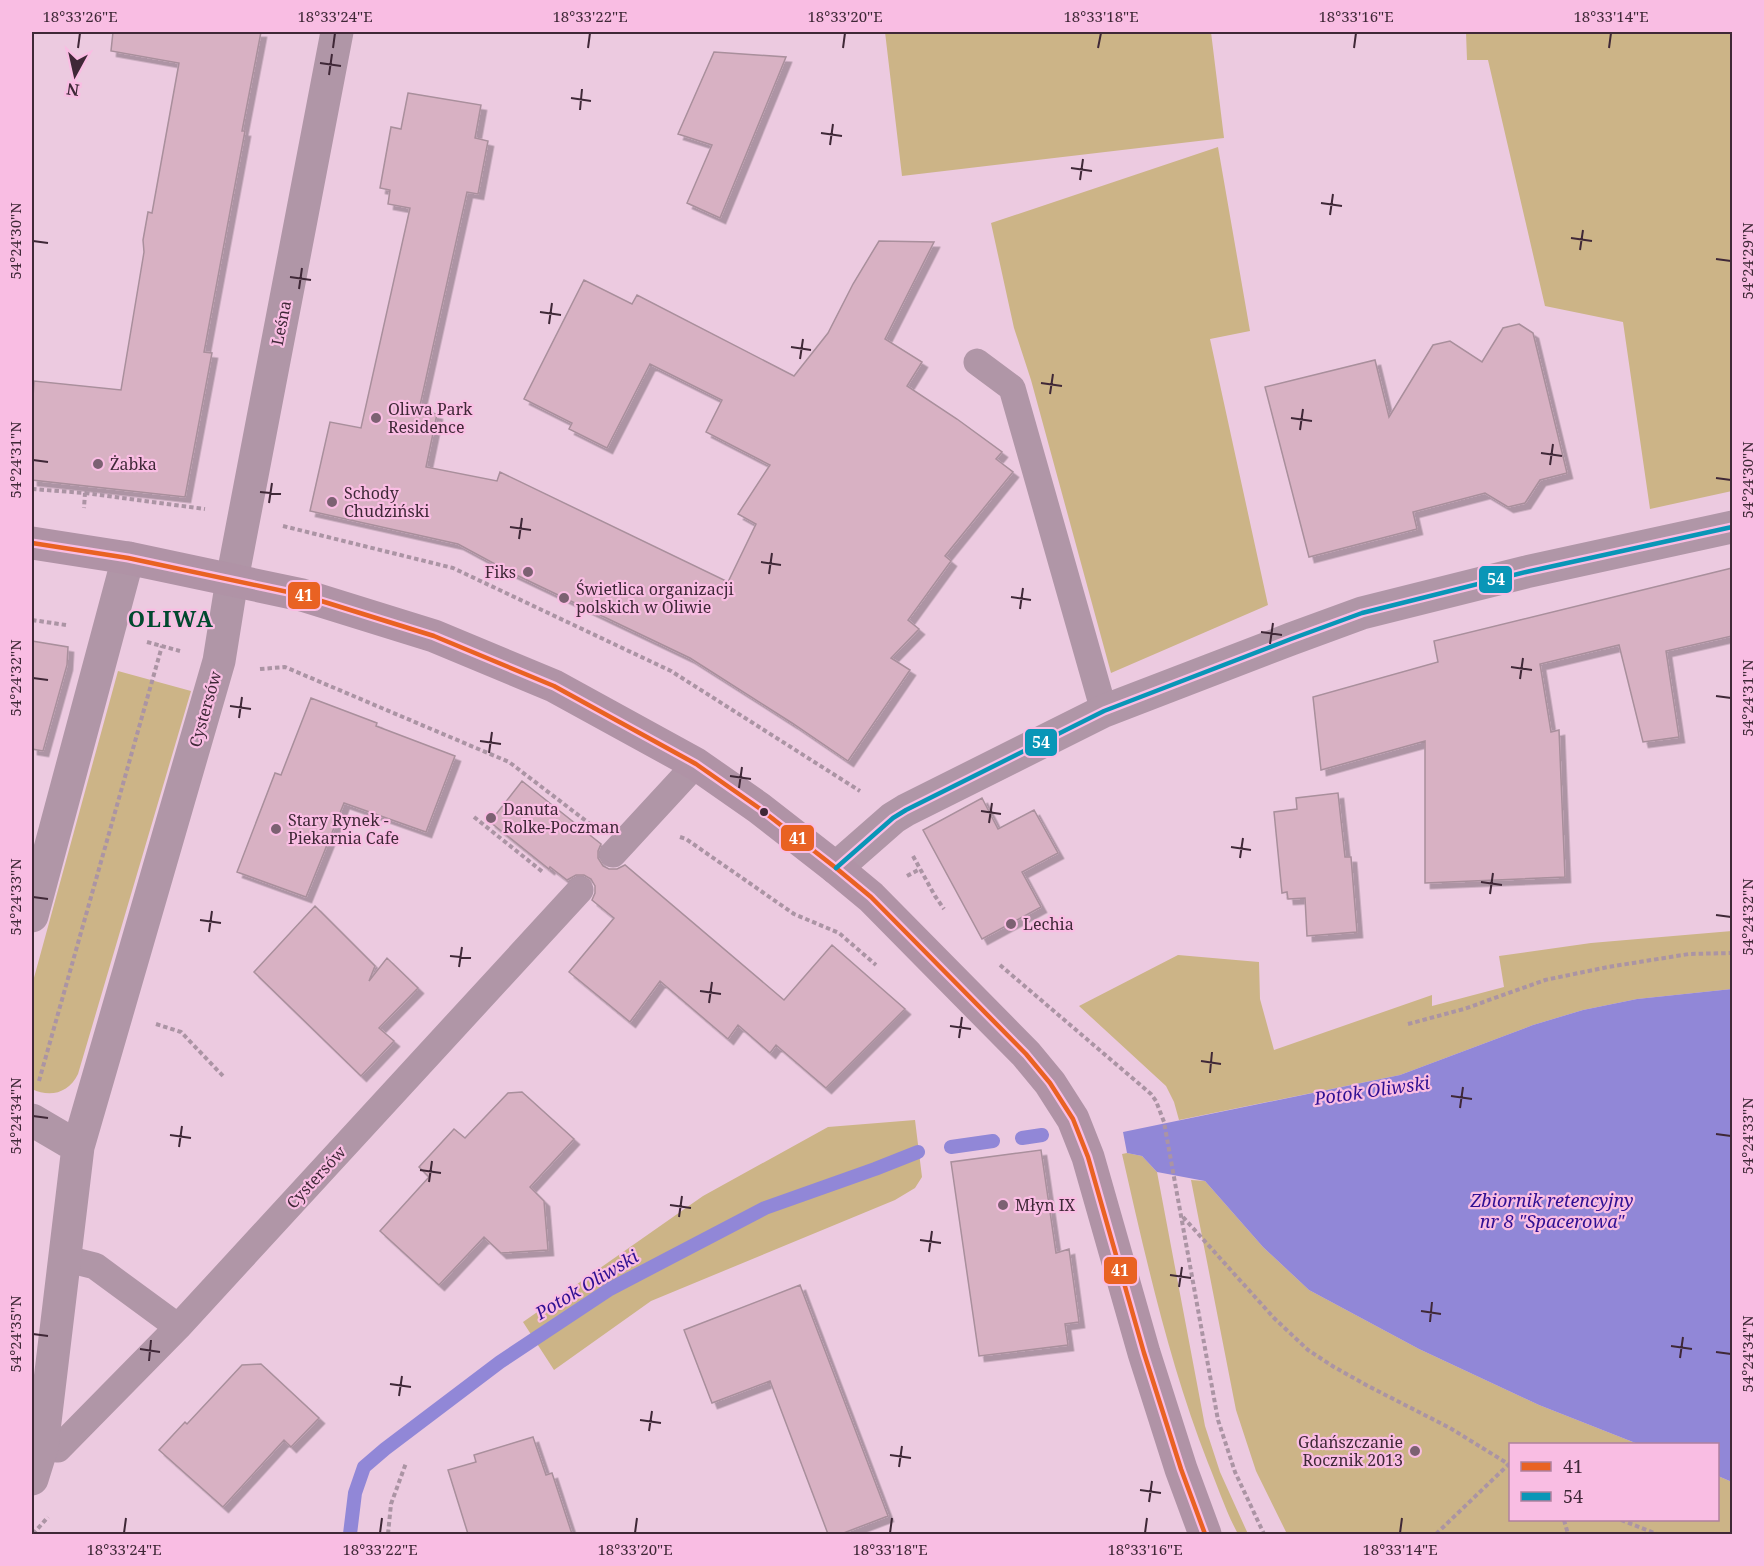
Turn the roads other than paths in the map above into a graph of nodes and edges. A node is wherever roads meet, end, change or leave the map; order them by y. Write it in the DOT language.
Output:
graph roads {
  1 [pos="337,32"];
  2 [pos="977,362"];
  3 [pos="1732,527"];
  4 [pos="32,543"];
  5 [pos="128,558"];
  6 [pos="232,580"];
  7 [pos="1104,711"];
  8 [pos="696,764"];
  9 [pos="617,851"];
  10 [pos="836,868"];
  11 [pos="580,890"];
  12 [pos="32,916"];
  13 [pos="34,1105"];
  14 [pos="78,1147"];
  15 [pos="63,1258"];
  16 [pos="178,1327"];
  17 [pos="42,1447"];
  18 [pos="32,1479"];
  19 [pos="1204,1534"];
  1 -- 6 [label="street, Leśna"];
  2 -- 7 [label="lane"];
  3 -- 7 [label="street"];
  4 -- 5 [label="main road"];
  5 -- 6 [label="main road"];
  5 -- 12 [label="street"];
  6 -- 8 [label="main road"];
  6 -- 14 [label="street, Cystersów"];
  7 -- 10 [label="street"];
  8 -- 9 [label="lane"];
  8 -- 10 [label="main road"];
  10 -- 19 [label="main road"];
  11 -- 16 [label="lane, Cystersów"];
  13 -- 14 [label="street"];
  14 -- 15 [label="street, Cystersów"];
  15 -- 16 [label="lane"];
  15 -- 17 [label="street, Cystersów"];
  16 -- 17 [label="lane, Cystersów"];
  17 -- 18 [label="street, Cystersów"];
}
